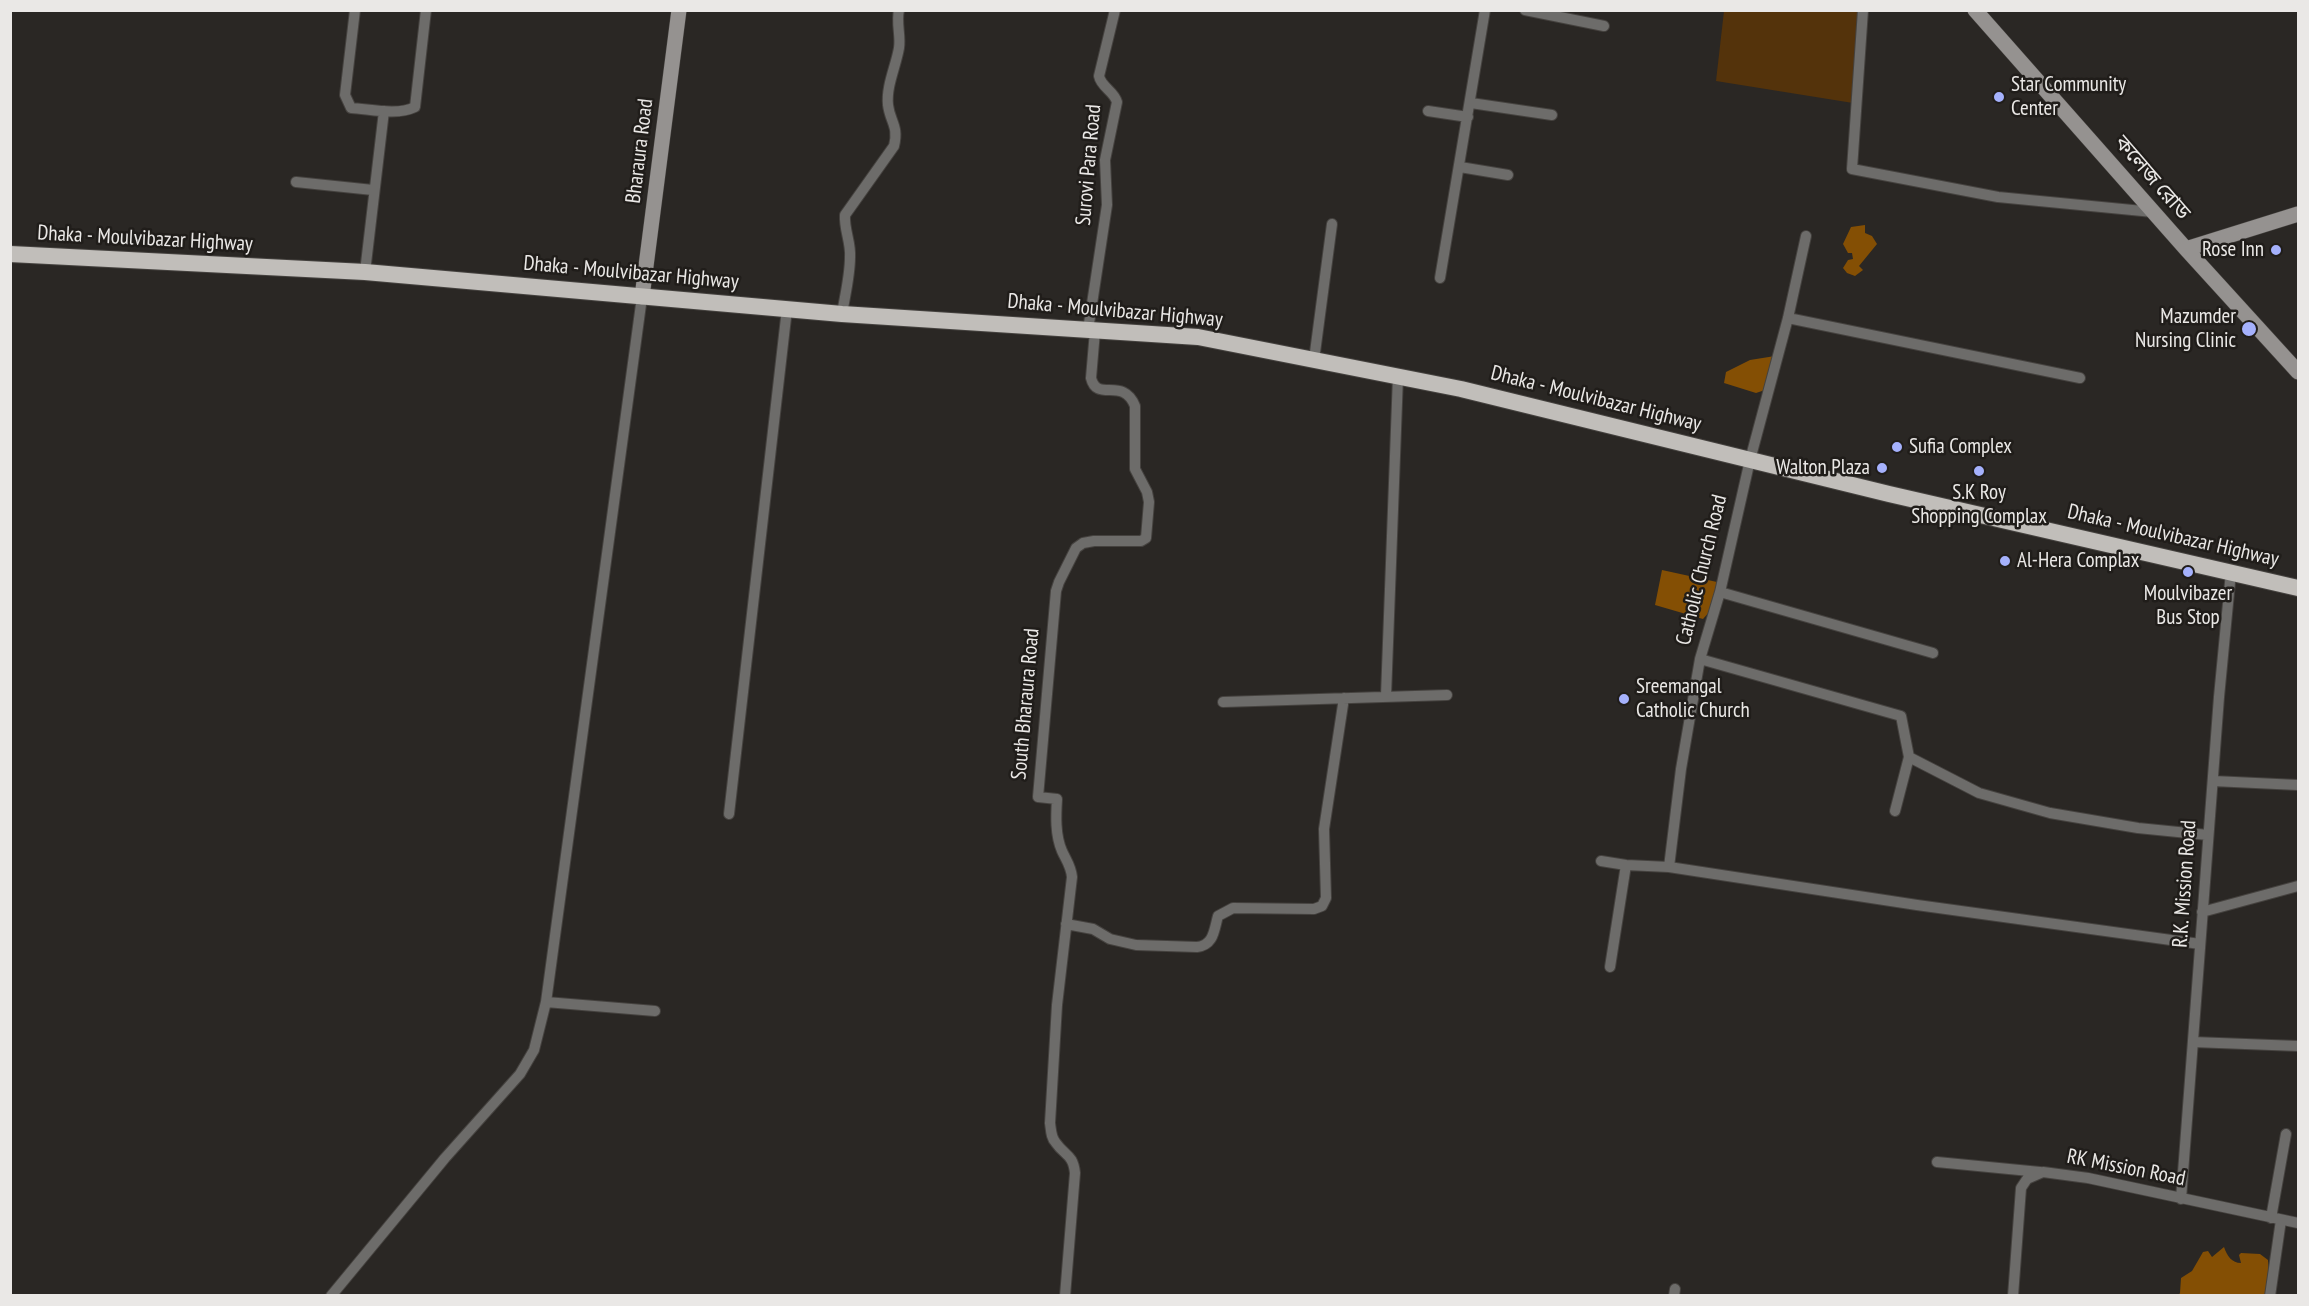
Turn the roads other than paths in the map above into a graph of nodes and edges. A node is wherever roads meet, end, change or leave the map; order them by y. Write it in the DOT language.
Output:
graph roads {
  1 [pos="355,10"];
  2 [pos="426,10"];
  3 [pos="679,10"];
  4 [pos="899,10"];
  5 [pos="1115,10"];
  6 [pos="1485,10"];
  7 [pos="1526,10"];
  8 [pos="1589,10"];
  9 [pos="1863,10"];
  10 [pos="1975,10"];
  11 [pos="1587,23"];
  12 [pos="1604,26"];
  13 [pos="1471,103"];
  14 [pos="384,111"];
  15 [pos="1428,111"];
  16 [pos="1552,115"];
  17 [pos="1468,117"];
  18 [pos="1460,167"];
  19 [pos="1508,175"];
  20 [pos="296,182"];
  21 [pos="373,190"];
  22 [pos="2153,212"];
  23 [pos="2298,214"];
  24 [pos="1332,224"];
  25 [pos="1806,236"];
  26 [pos="2186,249"];
  27 [pos="10,254"];
  28 [pos="364,272"];
  29 [pos="1440,278"];
  30 [pos="642,297"];
  31 [pos="787,309"];
  32 [pos="842,314"];
  33 [pos="1788,318"];
  34 [pos="1092,330"];
  35 [pos="1314,360"];
  36 [pos="2298,372"];
  37 [pos="1398,376"];
  38 [pos="2080,378"];
  39 [pos="1750,460"];
  40 [pos="2231,572"];
  41 [pos="2298,588"];
  42 [pos="1720,592"];
  43 [pos="1933,653"];
  44 [pos="1700,659"];
  45 [pos="1447,694"];
  46 [pos="1386,696"];
  47 [pos="1344,698"];
  48 [pos="1223,702"];
  49 [pos="1909,757"];
  50 [pos="2213,781"];
  51 [pos="2298,785"];
  52 [pos="1895,811"];
  53 [pos="729,813"];
  54 [pos="2208,835"];
  55 [pos="1601,861"];
  56 [pos="1626,865"];
  57 [pos="1669,867"];
  58 [pos="2298,886"];
  59 [pos="2202,912"];
  60 [pos="1066,924"];
  61 [pos="2200,944"];
  62 [pos="1610,967"];
  63 [pos="546,1002"];
  64 [pos="655,1011"];
  65 [pos="2193,1042"];
  66 [pos="2298,1046"];
  67 [pos="2286,1134"];
  68 [pos="1937,1162"];
  69 [pos="2043,1172"];
  70 [pos="2181,1199"];
  71 [pos="2276,1219"];
  72 [pos="2298,1223"];
  73 [pos="332,1296"];
  74 [pos="1065,1296"];
  75 [pos="2013,1296"];
  76 [pos="2270,1296"];
  1 -- 14 [label="street"];
  2 -- 14 [label="street"];
  3 -- 30 [label="main road, Bharaura Road"];
  4 -- 32 [label="street"];
  5 -- 34 [label="street, Surovi Para Road"];
  6 -- 13 [label="street"];
  7 -- 11 [label="street"];
  8 -- 11 [label="street"];
  9 -- 22 [label="street"];
  10 -- 22 [label="main road, কলেজ রোড"];
  11 -- 12 [label="street"];
  13 -- 16 [label="street"];
  13 -- 17 [label="street"];
  14 -- 21 [label="street"];
  15 -- 17 [label="street"];
  17 -- 18 [label="street"];
  18 -- 19 [label="street"];
  18 -- 29 [label="street"];
  20 -- 21 [label="street"];
  21 -- 28 [label="street"];
  22 -- 26 [label="main road, কলেজ রোড"];
  23 -- 26 [label="main road"];
  24 -- 35 [label="street"];
  25 -- 33 [label="street, Catholic Church Road"];
  26 -- 36 [label="main road, কলেজ রোড"];
  27 -- 28 [label="highway, Dhaka - Moulvibazar Highway"];
  28 -- 30 [label="highway, Dhaka - Moulvibazar Highway"];
  30 -- 31 [label="highway, Dhaka - Moulvibazar Highway"];
  30 -- 63 [label="street"];
  31 -- 32 [label="highway, Dhaka - Moulvibazar Highway"];
  31 -- 53 [label="street"];
  32 -- 34 [label="highway, Dhaka - Moulvibazar Highway"];
  33 -- 38 [label="street"];
  33 -- 39 [label="street, Catholic Church Road"];
  34 -- 35 [label="highway, Dhaka - Moulvibazar Highway"];
  34 -- 60 [label="street, South Bharaura Road"];
  35 -- 37 [label="highway, Dhaka - Moulvibazar Highway"];
  37 -- 39 [label="highway, Dhaka - Moulvibazar Highway"];
  37 -- 46 [label="street"];
  39 -- 40 [label="highway, Dhaka - Moulvibazar Highway"];
  39 -- 42 [label="street, Catholic Church Road"];
  40 -- 41 [label="highway, Dhaka - Moulvibazar Highway"];
  40 -- 50 [label="street, R.K. Mission Road"];
  42 -- 43 [label="street"];
  42 -- 44 [label="street, Catholic Church Road"];
  44 -- 49 [label="street"];
  44 -- 57 [label="street, Catholic Church Road"];
  45 -- 46 [label="street"];
  46 -- 47 [label="street"];
  47 -- 48 [label="street"];
  47 -- 60 [label="street"];
  49 -- 52 [label="street"];
  49 -- 54 [label="street"];
  50 -- 51 [label="street"];
  50 -- 54 [label="street, R.K. Mission Road"];
  54 -- 59 [label="street, R.K. Mission Road"];
  55 -- 56 [label="street"];
  56 -- 57 [label="street"];
  56 -- 62 [label="street"];
  57 -- 61 [label="street"];
  58 -- 59 [label="street"];
  59 -- 61 [label="street, R.K. Mission Road"];
  60 -- 74 [label="street, South Bharaura Road"];
  61 -- 65 [label="street, R.K. Mission Road"];
  63 -- 64 [label="street"];
  63 -- 73 [label="street"];
  65 -- 66 [label="street"];
  65 -- 70 [label="street, R.K. Mission Road"];
  67 -- 71 [label="street"];
  68 -- 69 [label="street"];
  69 -- 70 [label="street, RK Mission Road"];
  69 -- 75 [label="street, RK Mission Road"];
  70 -- 71 [label="street, RK Mission Road"];
  71 -- 72 [label="street, RK Mission Road"];
  71 -- 76 [label="street"];
}
